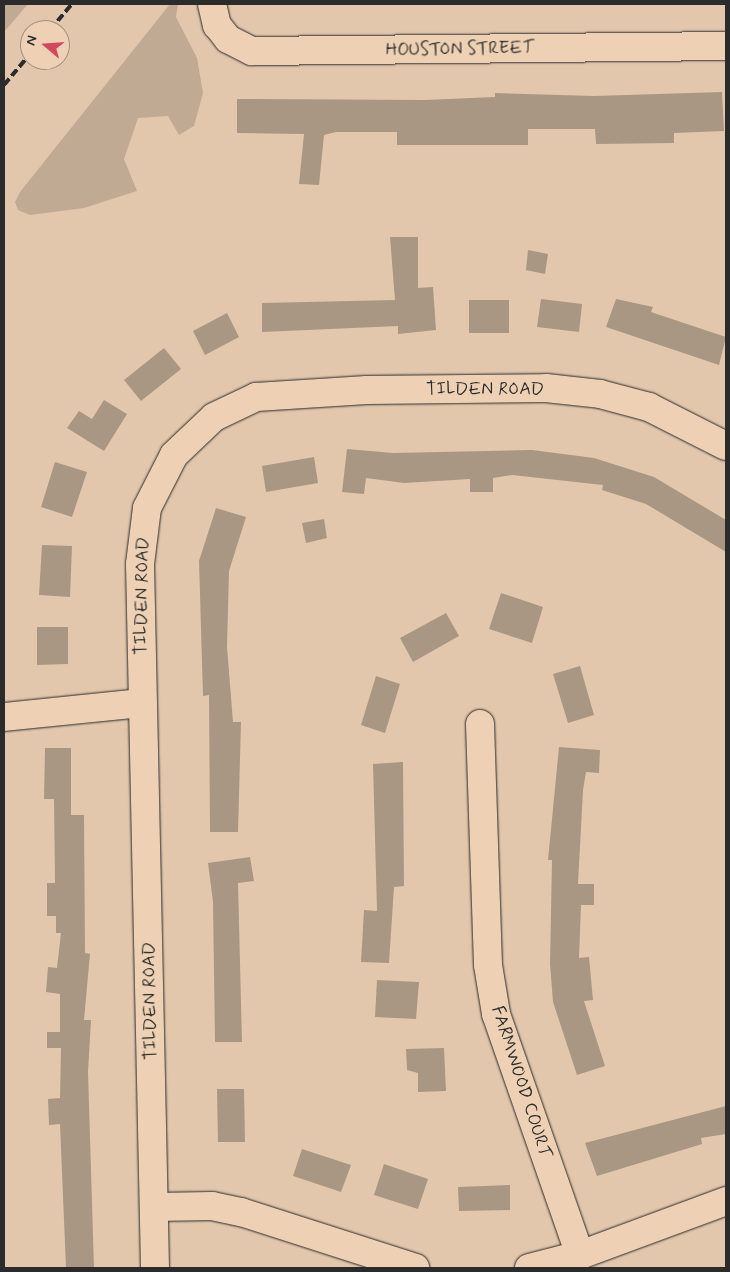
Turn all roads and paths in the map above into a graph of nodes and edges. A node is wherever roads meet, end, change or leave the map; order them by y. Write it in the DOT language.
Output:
graph roads {
  1 [pos="212,8"];
  2 [pos="726,46"];
  3 [pos="726,446"];
  4 [pos="142,703"];
  5 [pos="4,718"];
  6 [pos="480,724"];
  7 [pos="726,1201"];
  8 [pos="155,1207"];
  9 [pos="580,1255"];
  10 [pos="156,1268"];
  11 [pos="415,1268"];
  12 [pos="529,1268"];
  1 -- 2 [label="street, HOUSTON STREET"];
  3 -- 4 [label="street, TILDEN ROAD"];
  4 -- 5 [label="street"];
  4 -- 8 [label="street, TILDEN ROAD"];
  6 -- 9 [label="street, FARMWOOD COURT"];
  7 -- 9 [label="street"];
  8 -- 10 [label="street, TILDEN ROAD"];
  8 -- 11 [label="street"];
  9 -- 12 [label="street"];
}
